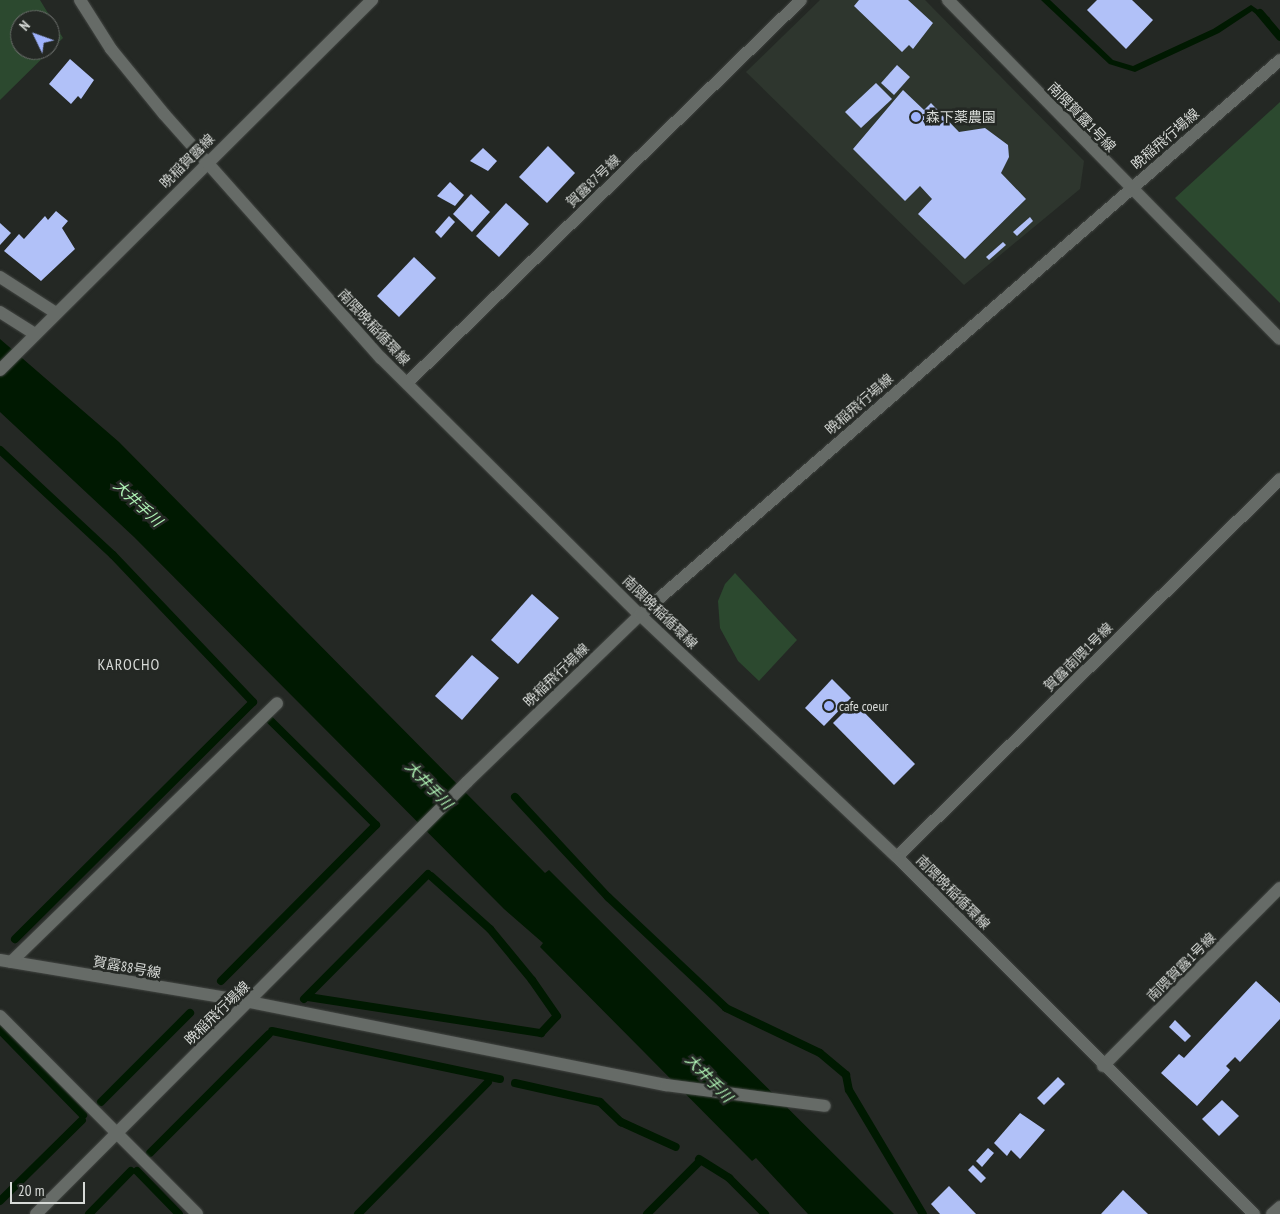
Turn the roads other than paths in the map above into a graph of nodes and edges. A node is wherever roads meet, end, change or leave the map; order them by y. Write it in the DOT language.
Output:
graph roads {
  1 [pos="80,0"];
  2 [pos="372,0"];
  3 [pos="801,0"];
  4 [pos="948,0"];
  5 [pos="1280,60"];
  6 [pos="207,162"];
  7 [pos="1130,188"];
  8 [pos="0,277"];
  9 [pos="0,312"];
  10 [pos="56,313"];
  11 [pos="30,339"];
  12 [pos="1280,339"];
  13 [pos="0,370"];
  14 [pos="407,383"];
  15 [pos="1280,479"];
  16 [pos="640,614"];
  17 [pos="277,704"];
  18 [pos="897,857"];
  19 [pos="1280,888"];
  20 [pos="6,961"];
  21 [pos="250,1002"];
  22 [pos="0,1016"];
  23 [pos="1103,1066"];
  24 [pos="825,1106"];
  25 [pos="116,1132"];
  26 [pos="1280,1207"];
  27 [pos="36,1214"];
  28 [pos="196,1214"];
  29 [pos="1254,1214"];
  30 [pos="1272,1214"];
  1 -- 6 [label="street, 南隈晩稲循環線"];
  2 -- 6 [label="street, 晩稲賀露線"];
  3 -- 14 [label="street, 賀露87号線"];
  4 -- 7 [label="street, 南隈賀露1号線"];
  5 -- 7 [label="street, 晩稲飛行場線"];
  6 -- 10 [label="street, 晩稲賀露線"];
  6 -- 14 [label="street, 南隈晩稲循環線"];
  7 -- 12 [label="street, 南隈賀露1号線"];
  7 -- 16 [label="street, 晩稲飛行場線"];
  8 -- 10 [label="street"];
  9 -- 11 [label="street"];
  10 -- 11 [label="street, 晩稲賀露線"];
  11 -- 13 [label="street, 晩稲賀露線"];
  14 -- 16 [label="street, 南隈晩稲循環線"];
  15 -- 18 [label="street, 賀露南隈1号線"];
  16 -- 18 [label="street, 南隈晩稲循環線"];
  16 -- 21 [label="street, 晩稲飛行場線"];
  17 -- 20 [label="street"];
  18 -- 23 [label="street, 南隈晩稲循環線"];
  19 -- 23 [label="street, 南隈賀露1号線"];
  20 -- 21 [label="street, 賀露88号線"];
  21 -- 24 [label="street, 賀露88号線"];
  21 -- 25 [label="street, 晩稲飛行場線"];
  22 -- 25 [label="street"];
  23 -- 29 [label="street, 南隈晩稲循環線"];
  25 -- 27 [label="street, 晩稲飛行場線"];
  25 -- 28 [label="street"];
  26 -- 30 [label="street"];
}
